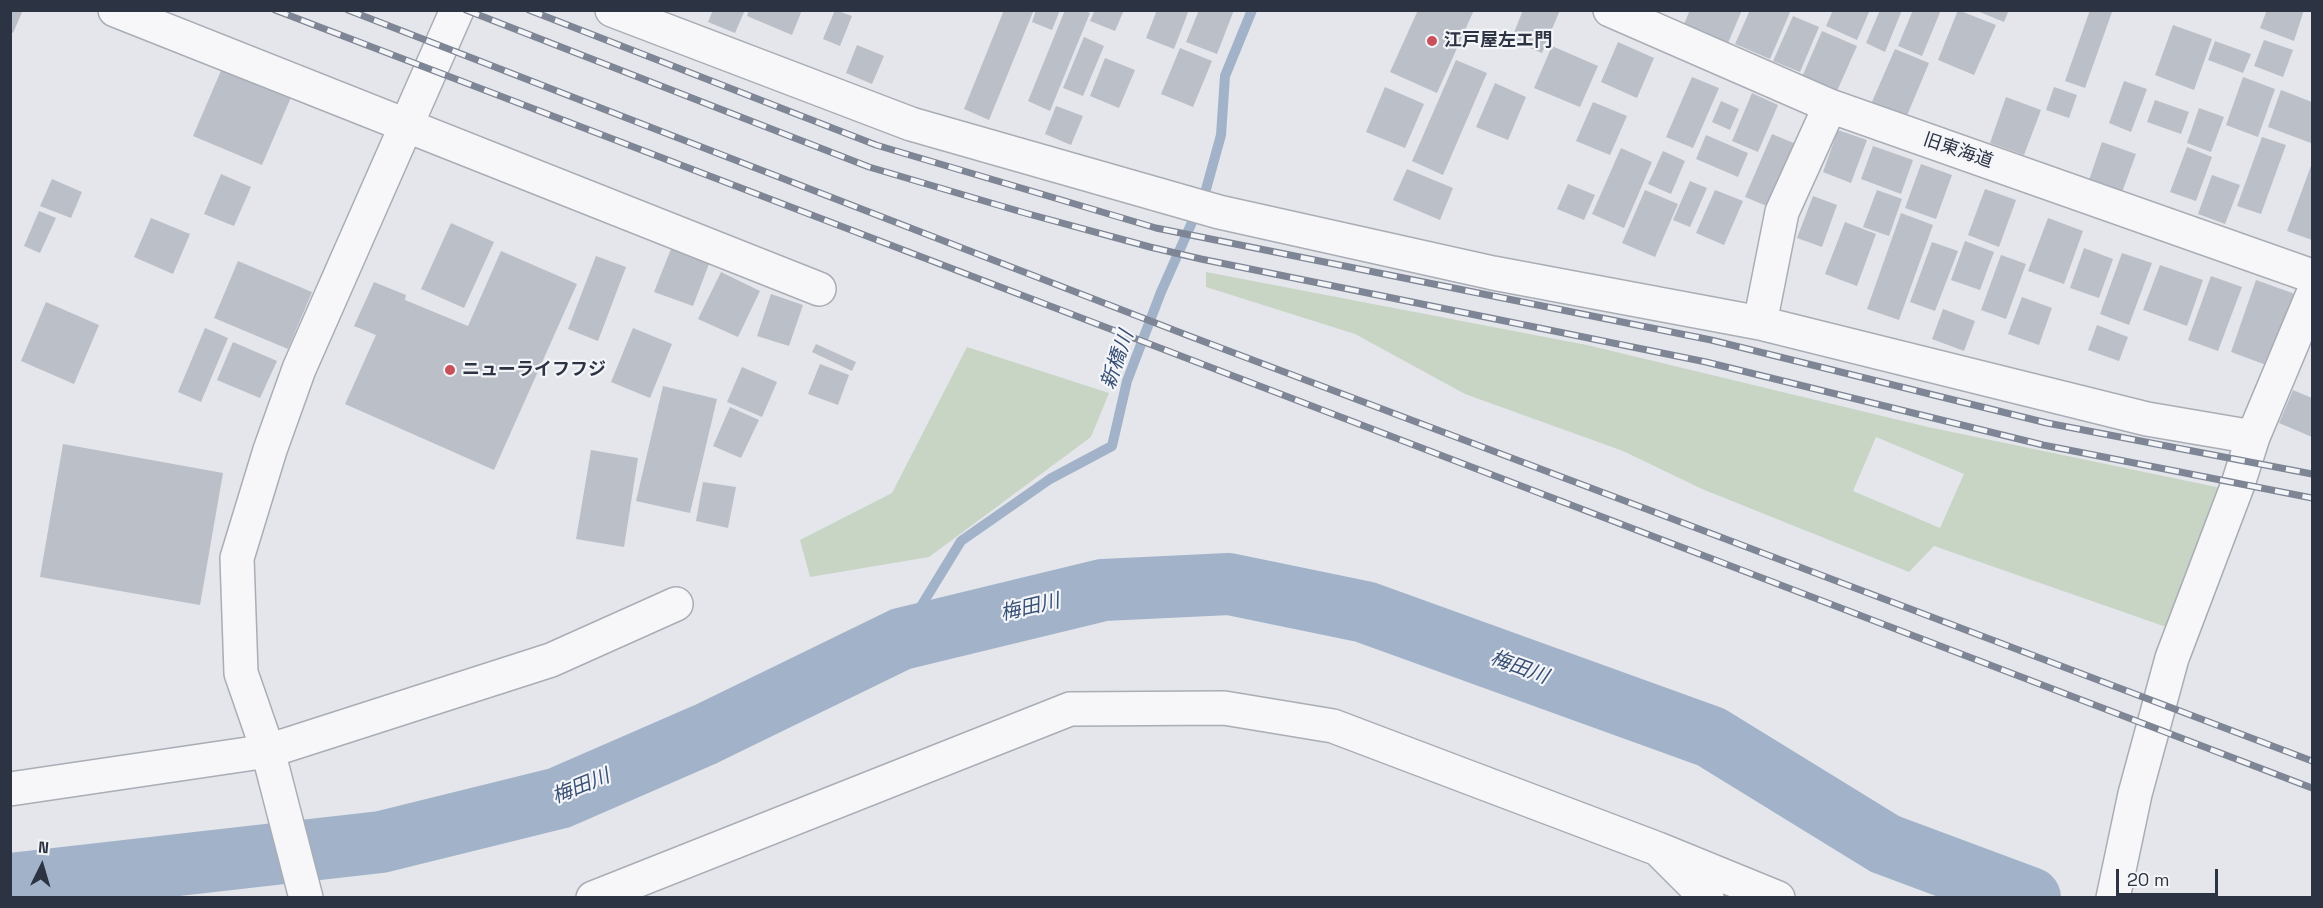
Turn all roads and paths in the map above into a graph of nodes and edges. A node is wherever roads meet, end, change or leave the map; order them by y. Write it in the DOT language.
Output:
graph roads {
  1 [pos="115,10"];
  2 [pos="457,10"];
  3 [pos="612,10"];
  4 [pos="1610,10"];
  5 [pos="1830,106"];
  6 [pos="412,112"];
  7 [pos="2313,276"];
  8 [pos="819,289"];
  9 [pos="2313,296"];
  10 [pos="1760,322"];
  11 [pos="2253,437"];
  12 [pos="676,604"];
  13 [pos="271,764"];
  14 [pos="10,789"];
  15 [pos="1658,849"];
  16 [pos="306,897"];
  17 [pos="592,897"];
  18 [pos="1707,897"];
  19 [pos="1778,897"];
  20 [pos="2113,897"];
  1 -- 6 [label="street"];
  2 -- 6 [label="street"];
  3 -- 10 [label="street"];
  4 -- 5 [label="street, 旧東海道"];
  5 -- 7 [label="street, 旧東海道"];
  5 -- 10 [label="street"];
  6 -- 8 [label="street"];
  6 -- 13 [label="street"];
  9 -- 11 [label="street"];
  10 -- 11 [label="street"];
  11 -- 20 [label="street"];
  12 -- 13 [label="street"];
  13 -- 14 [label="street"];
  13 -- 16 [label="street"];
  15 -- 17 [label="street"];
  15 -- 18 [label="street"];
  15 -- 19 [label="street"];
}
